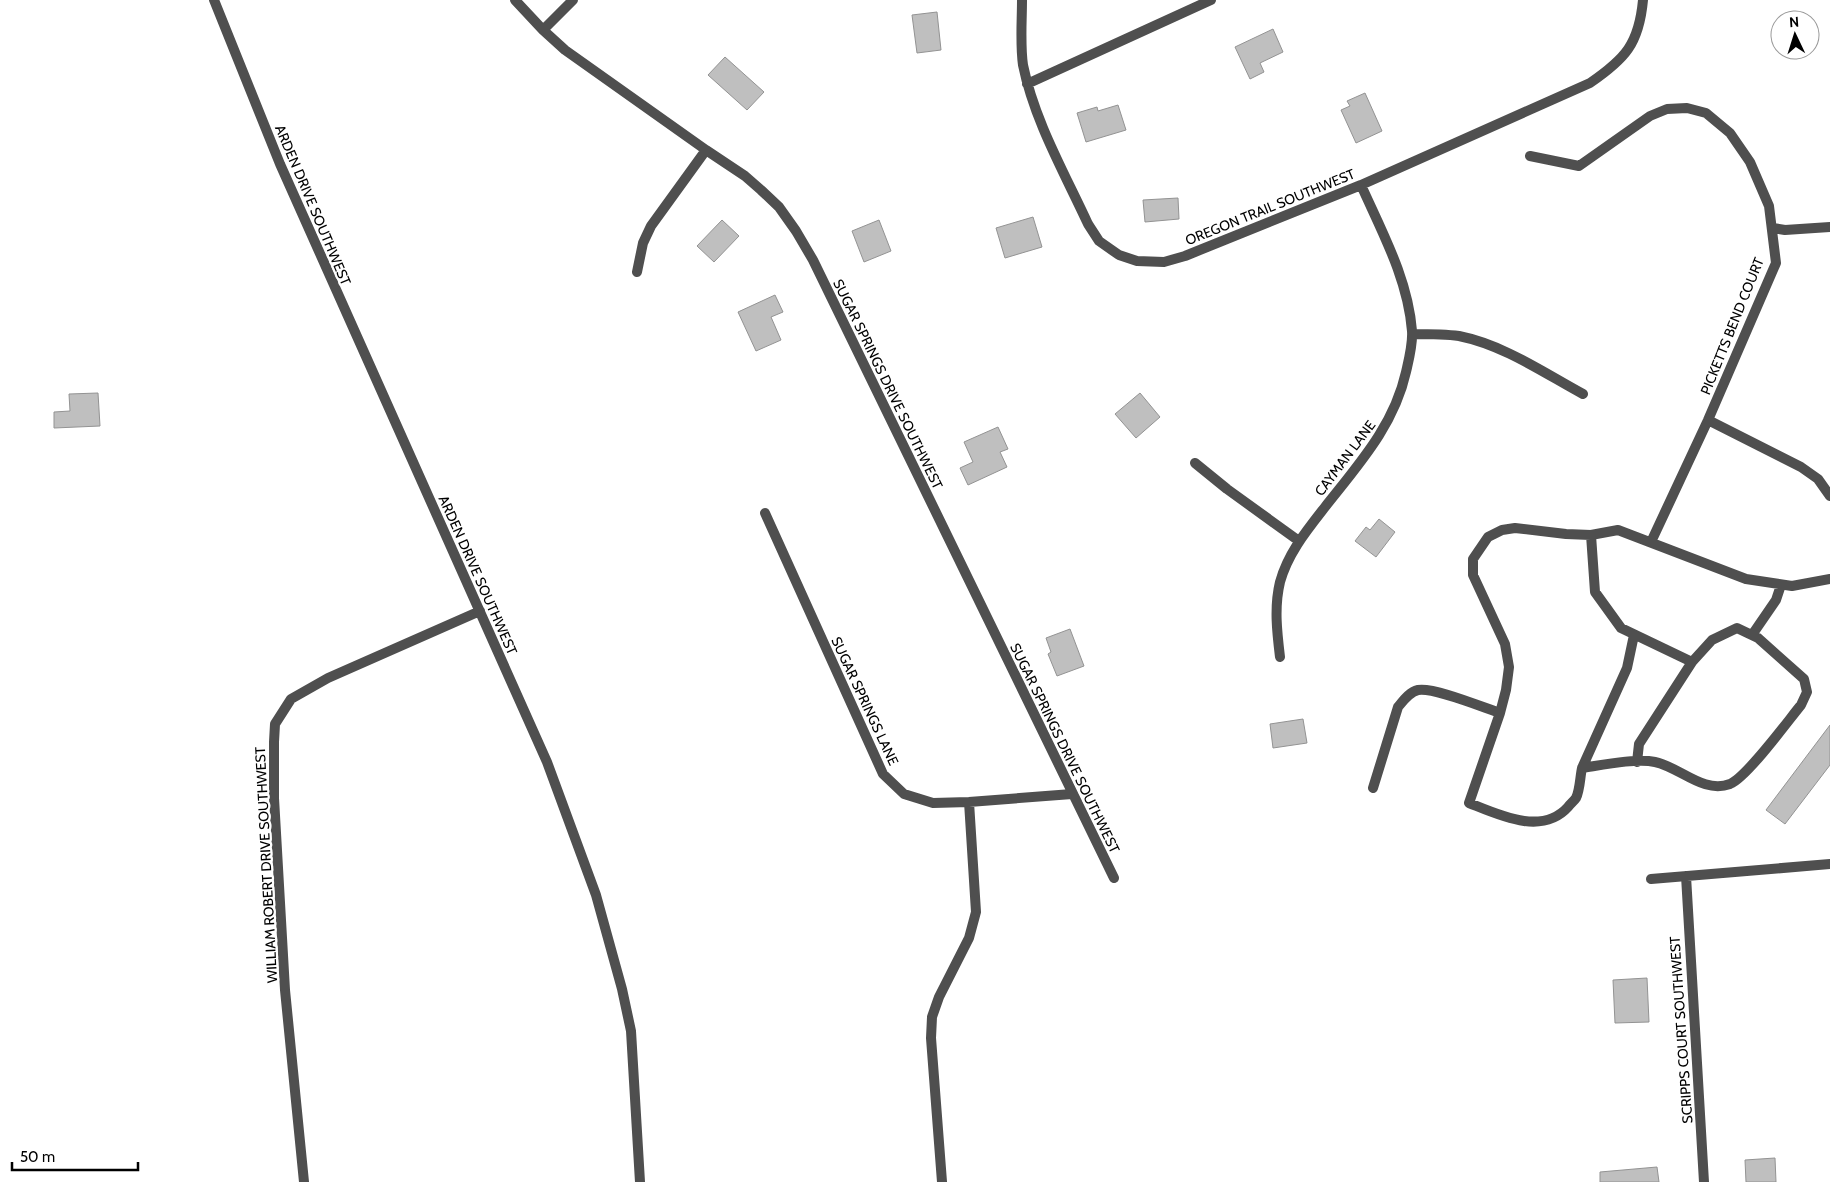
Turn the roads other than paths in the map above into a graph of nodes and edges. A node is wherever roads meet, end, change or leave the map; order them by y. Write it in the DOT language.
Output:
graph roads {
  1 [pos="214,0"];
  2 [pos="516,0"];
  3 [pos="573,0"];
  4 [pos="1022,0"];
  5 [pos="1212,0"];
  6 [pos="1643,0"];
  7 [pos="543,30"];
  8 [pos="1028,84"];
  9 [pos="706,150"];
  10 [pos="1530,156"];
  11 [pos="1361,185"];
  12 [pos="1830,227"];
  13 [pos="1773,228"];
  14 [pos="637,272"];
  15 [pos="1413,334"];
  16 [pos="1583,394"];
  17 [pos="1708,420"];
  18 [pos="1195,463"];
  19 [pos="1830,496"];
  20 [pos="765,513"];
  21 [pos="1591,535"];
  22 [pos="1299,541"];
  23 [pos="1651,542"];
  24 [pos="1830,579"];
  25 [pos="1781,584"];
  26 [pos="480,611"];
  27 [pos="1634,635"];
  28 [pos="1752,636"];
  29 [pos="1280,657"];
  30 [pos="1692,662"];
  31 [pos="1500,713"];
  32 [pos="1637,762"];
  33 [pos="1582,768"];
  34 [pos="1373,788"];
  35 [pos="1072,794"];
  36 [pos="969,802"];
  37 [pos="1830,864"];
  38 [pos="1686,876"];
  39 [pos="1114,878"];
  40 [pos="1651,879"];
  41 [pos="304,1182"];
  42 [pos="640,1182"];
  43 [pos="942,1182"];
  44 [pos="1704,1182"];
  1 -- 26 [label="street, ARDEN DRIVE SOUTHWEST"];
  2 -- 7 [label="street, SUGAR SPRINGS DRIVE SOUTHWEST"];
  3 -- 7 [label="street"];
  4 -- 8 [label="street, OREGON TRAIL SOUTHWEST"];
  5 -- 8 [label="street"];
  6 -- 11 [label="street, OREGON TRAIL SOUTHWEST"];
  7 -- 9 [label="street, SUGAR SPRINGS DRIVE SOUTHWEST"];
  8 -- 11 [label="street, OREGON TRAIL SOUTHWEST"];
  9 -- 14 [label="street"];
  9 -- 35 [label="street, SUGAR SPRINGS DRIVE SOUTHWEST"];
  10 -- 13 [label="street, PICKETTS BEND COURT"];
  11 -- 15 [label="street, CAYMAN LANE"];
  12 -- 13 [label="street"];
  13 -- 17 [label="street, PICKETTS BEND COURT"];
  15 -- 16 [label="street"];
  15 -- 22 [label="street, CAYMAN LANE"];
  17 -- 19 [label="street"];
  17 -- 23 [label="street, PICKETTS BEND COURT"];
  18 -- 22 [label="street"];
  20 -- 36 [label="street, SUGAR SPRINGS LANE"];
  21 -- 23 [label="street"];
  21 -- 27 [label="street"];
  21 -- 31 [label="street"];
  22 -- 29 [label="street, CAYMAN LANE"];
  23 -- 25 [label="street"];
  24 -- 25 [label="street"];
  25 -- 28 [label="street"];
  26 -- 41 [label="street, WILLIAM ROBERT DRIVE SOUTHWEST"];
  26 -- 42 [label="street, ARDEN DRIVE SOUTHWEST"];
  27 -- 30 [label="street"];
  27 -- 33 [label="street"];
  28 -- 30 [label="street"];
  28 -- 32 [label="street"];
  30 -- 32 [label="street"];
  31 -- 33 [label="street"];
  31 -- 34 [label="street"];
  32 -- 33 [label="street"];
  35 -- 36 [label="street, SUGAR SPRINGS LANE"];
  35 -- 39 [label="street, SUGAR SPRINGS DRIVE SOUTHWEST"];
  36 -- 43 [label="street"];
  37 -- 38 [label="street"];
  38 -- 40 [label="street"];
  38 -- 44 [label="street, SCRIPPS COURT SOUTHWEST"];
}
